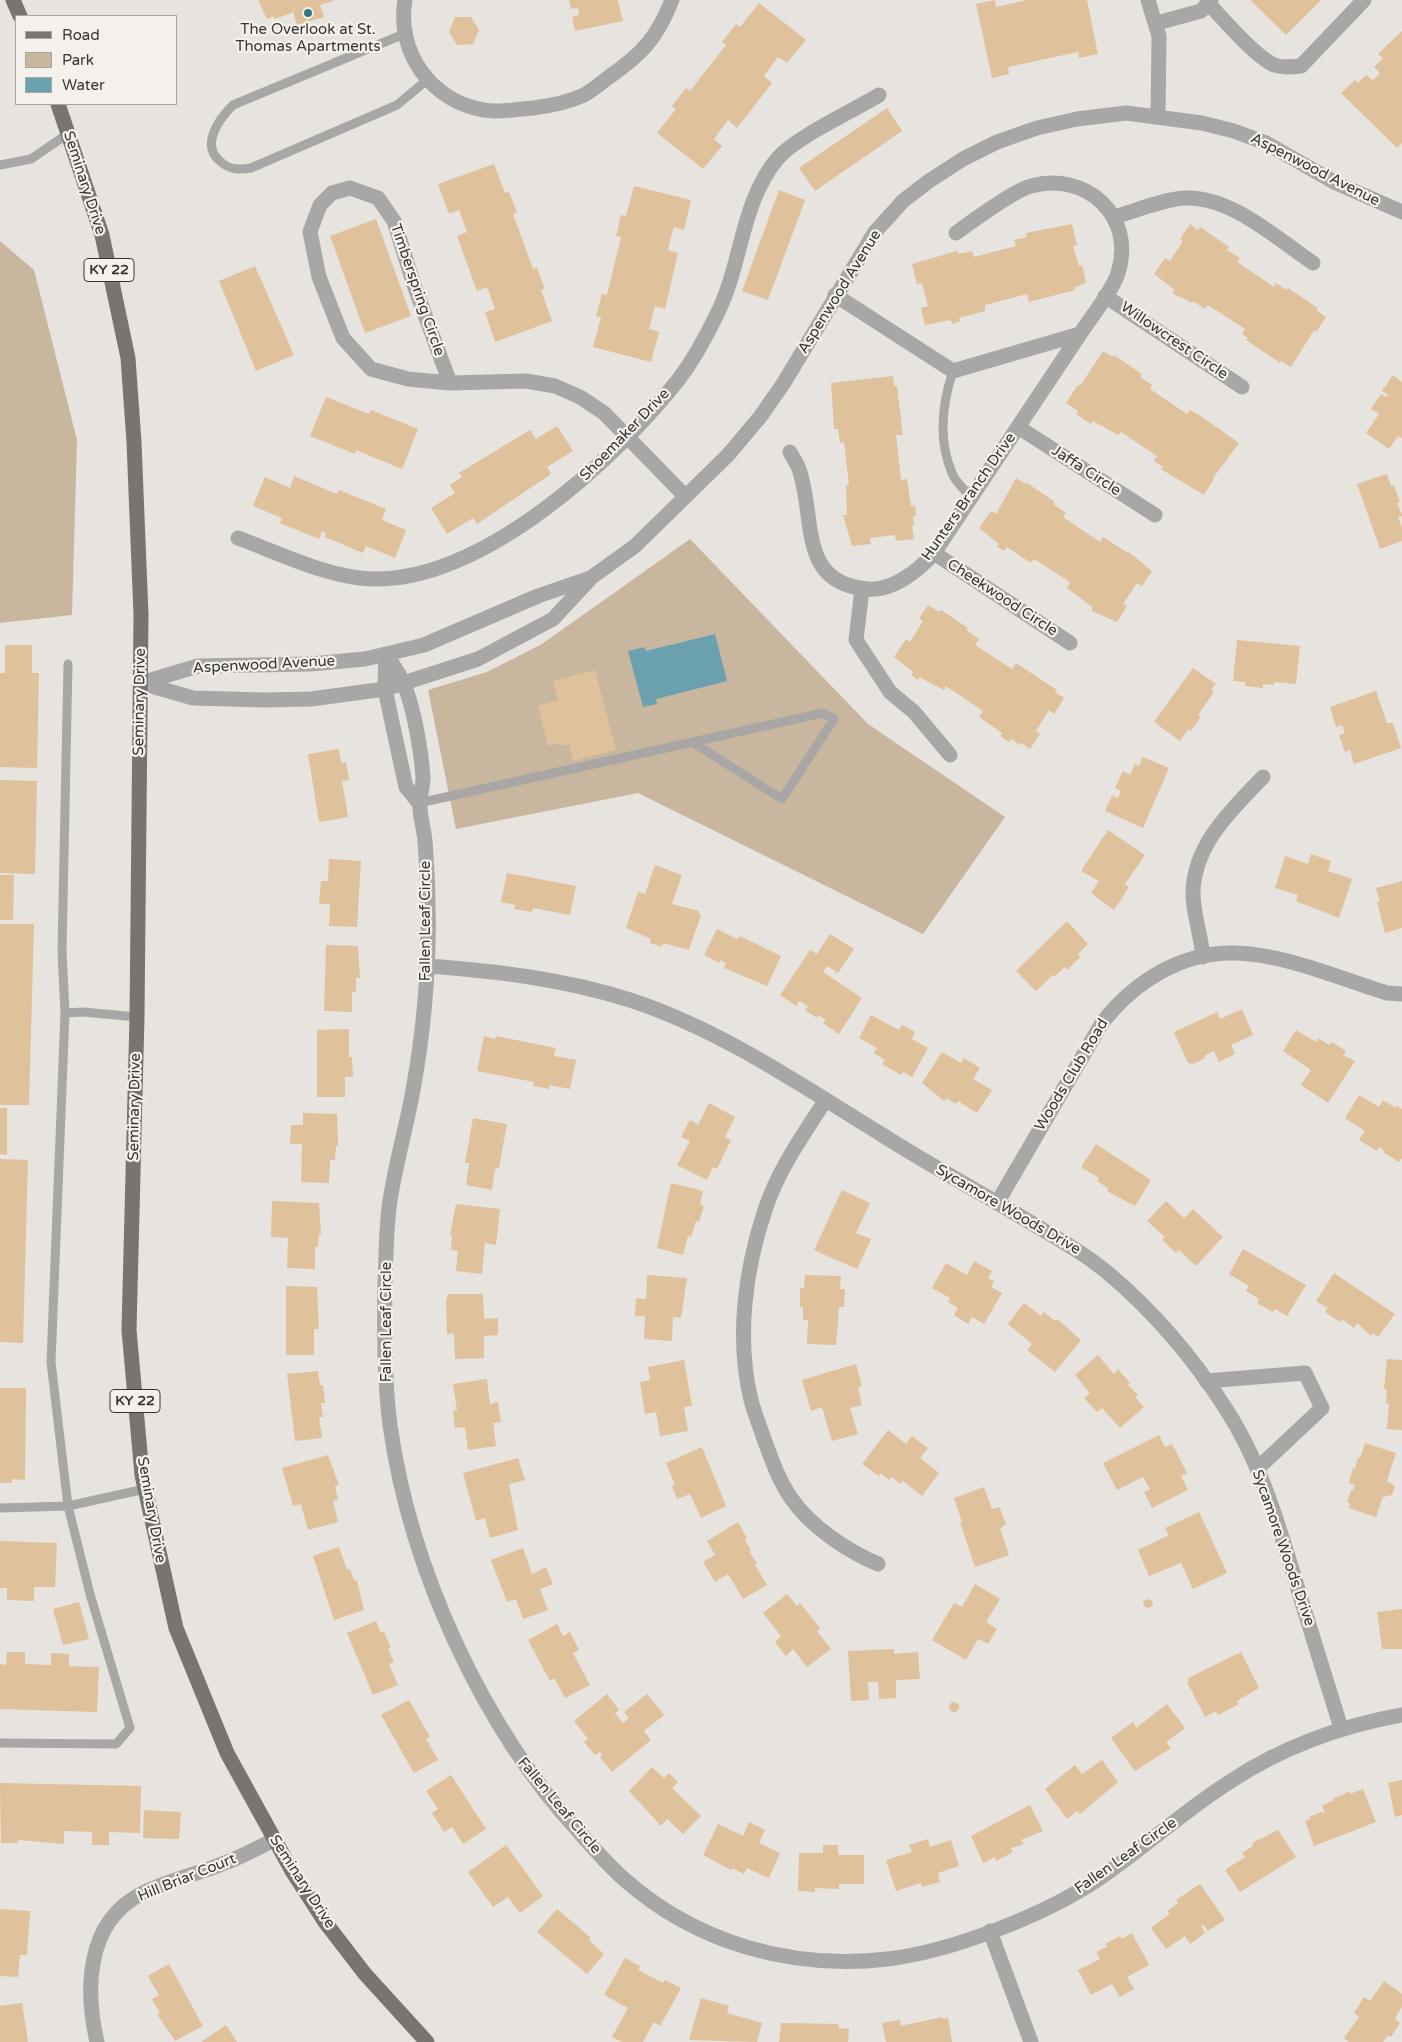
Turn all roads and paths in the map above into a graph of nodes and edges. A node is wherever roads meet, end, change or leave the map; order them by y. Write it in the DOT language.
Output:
graph roads {
  1 [pos="13,0"];
  2 [pos="405,0"];
  3 [pos="672,0"];
  4 [pos="1148,0"];
  5 [pos="1364,0"];
  6 [pos="1210,2"];
  7 [pos="20,15"];
  8 [pos="1157,23"];
  9 [pos="404,34"];
  10 [pos="427,80"];
  11 [pos="879,95"];
  12 [pos="58,105"];
  13 [pos="1158,116"];
  14 [pos="69,133"];
  15 [pos="0,165"];
  16 [pos="1402,212"];
  17 [pos="1114,217"];
  18 [pos="956,233"];
  19 [pos="1313,263"];
  20 [pos="835,295"];
  21 [pos="1105,296"];
  22 [pos="1080,334"];
  23 [pos="953,371"];
  24 [pos="450,383"];
  25 [pos="1242,387"];
  26 [pos="1018,427"];
  27 [pos="626,436"];
  28 [pos="790,452"];
  29 [pos="685,496"];
  30 [pos="971,497"];
  31 [pos="1155,515"];
  32 [pos="238,538"];
  33 [pos="934,554"];
  34 [pos="592,577"];
  35 [pos="862,589"];
  36 [pos="1070,643"];
  37 [pos="386,654"];
  38 [pos="68,664"];
  39 [pos="141,683"];
  40 [pos="404,684"];
  41 [pos="385,689"];
  42 [pos="692,742"];
  43 [pos="950,755"];
  44 [pos="1264,777"];
  45 [pos="419,803"];
  46 [pos="1203,956"];
  47 [pos="428,966"];
  48 [pos="1401,998"];
  49 [pos="65,1013"];
  50 [pos="137,1017"];
  51 [pos="825,1101"];
  52 [pos="997,1203"];
  53 [pos="1206,1381"];
  54 [pos="1256,1469"];
  55 [pos="145,1490"];
  56 [pos="68,1506"];
  57 [pos="0,1508"];
  58 [pos="878,1564"];
  59 [pos="1402,1714"];
  60 [pos="1341,1728"];
  61 [pos="0,1743"];
  62 [pos="274,1840"];
  63 [pos="990,1931"];
  64 [pos="97,2042"];
  65 [pos="427,2042"];
  66 [pos="1032,2042"];
  1 -- 7 [label="main road"];
  2 -- 9 [label="street"];
  3 -- 10 [label="street"];
  4 -- 8 [label="street"];
  5 -- 6 [label="street"];
  6 -- 8 [label="street"];
  8 -- 13 [label="street"];
  9 -- 10 [label="street"];
  9 -- 10 [label="lane"];
  11 -- 27 [label="street, Shoemaker Drive"];
  12 -- 14 [label="main road, Seminary Drive / KY 22"];
  13 -- 16 [label="street, Aspenwood Avenue"];
  13 -- 20 [label="street, Aspenwood Avenue"];
  14 -- 15 [label="lane"];
  14 -- 39 [label="main road, Seminary Drive / KY 22"];
  17 -- 18 [label="street, Hunters Branch Drive"];
  17 -- 19 [label="street"];
  17 -- 21 [label="street, Hunters Branch Drive"];
  20 -- 23 [label="street"];
  20 -- 29 [label="street, Aspenwood Avenue"];
  21 -- 22 [label="street, Hunters Branch Drive"];
  21 -- 25 [label="street, Willowcrest Circle"];
  22 -- 23 [label="street"];
  22 -- 26 [label="street, Hunters Branch Drive"];
  23 -- 30 [label="lane"];
  24 -- 24 [label="street, Timberspring Circle"];
  24 -- 27 [label="street, Timberspring Circle"];
  26 -- 30 [label="street, Hunters Branch Drive"];
  26 -- 31 [label="street, Jaffa Circle"];
  27 -- 29 [label="street, Timberspring Circle"];
  27 -- 32 [label="street, Shoemaker Drive"];
  28 -- 35 [label="street, Hunters Branch Drive"];
  29 -- 34 [label="street, Aspenwood Avenue"];
  30 -- 33 [label="street, Hunters Branch Drive"];
  33 -- 35 [label="street, Hunters Branch Drive"];
  33 -- 36 [label="street, Cheekwood Circle"];
  34 -- 37 [label="street, Aspenwood Avenue"];
  34 -- 40 [label="street, Aspenwood Avenue"];
  35 -- 43 [label="street"];
  37 -- 39 [label="street, Aspenwood Avenue"];
  37 -- 40 [label="street, Fallen Leaf Circle"];
  37 -- 41 [label="street, Fallen Leaf Circle"];
  38 -- 49 [label="lane"];
  39 -- 41 [label="street, Aspenwood Avenue"];
  39 -- 50 [label="main road, Seminary Drive / KY 22"];
  40 -- 41 [label="street, Aspenwood Avenue"];
  40 -- 45 [label="street, Fallen Leaf Circle"];
  41 -- 45 [label="street, Fallen Leaf Circle"];
  42 -- 42 [label="lane"];
  42 -- 45 [label="lane"];
  44 -- 46 [label="street"];
  45 -- 47 [label="street, Fallen Leaf Circle"];
  46 -- 48 [label="street, Woods Club Road"];
  46 -- 52 [label="street, Woods Club Road"];
  47 -- 51 [label="street, Sycamore Woods Drive"];
  47 -- 63 [label="street, Fallen Leaf Circle"];
  49 -- 50 [label="lane"];
  49 -- 56 [label="lane"];
  50 -- 55 [label="main road, Seminary Drive / KY 22"];
  51 -- 52 [label="street, Sycamore Woods Drive"];
  51 -- 58 [label="street"];
  52 -- 53 [label="street, Sycamore Woods Drive"];
  53 -- 54 [label="street, Sycamore Woods Drive"];
  53 -- 54 [label="street"];
  54 -- 60 [label="street, Sycamore Woods Drive"];
  55 -- 56 [label="lane"];
  55 -- 62 [label="main road, Seminary Drive / KY 22"];
  56 -- 57 [label="lane"];
  56 -- 61 [label="lane"];
  59 -- 60 [label="street, Fallen Leaf Circle"];
  60 -- 63 [label="street, Fallen Leaf Circle"];
  62 -- 64 [label="street, Hill Briar Court"];
  62 -- 65 [label="main road, Seminary Drive / KY 22"];
  63 -- 66 [label="street"];
}
